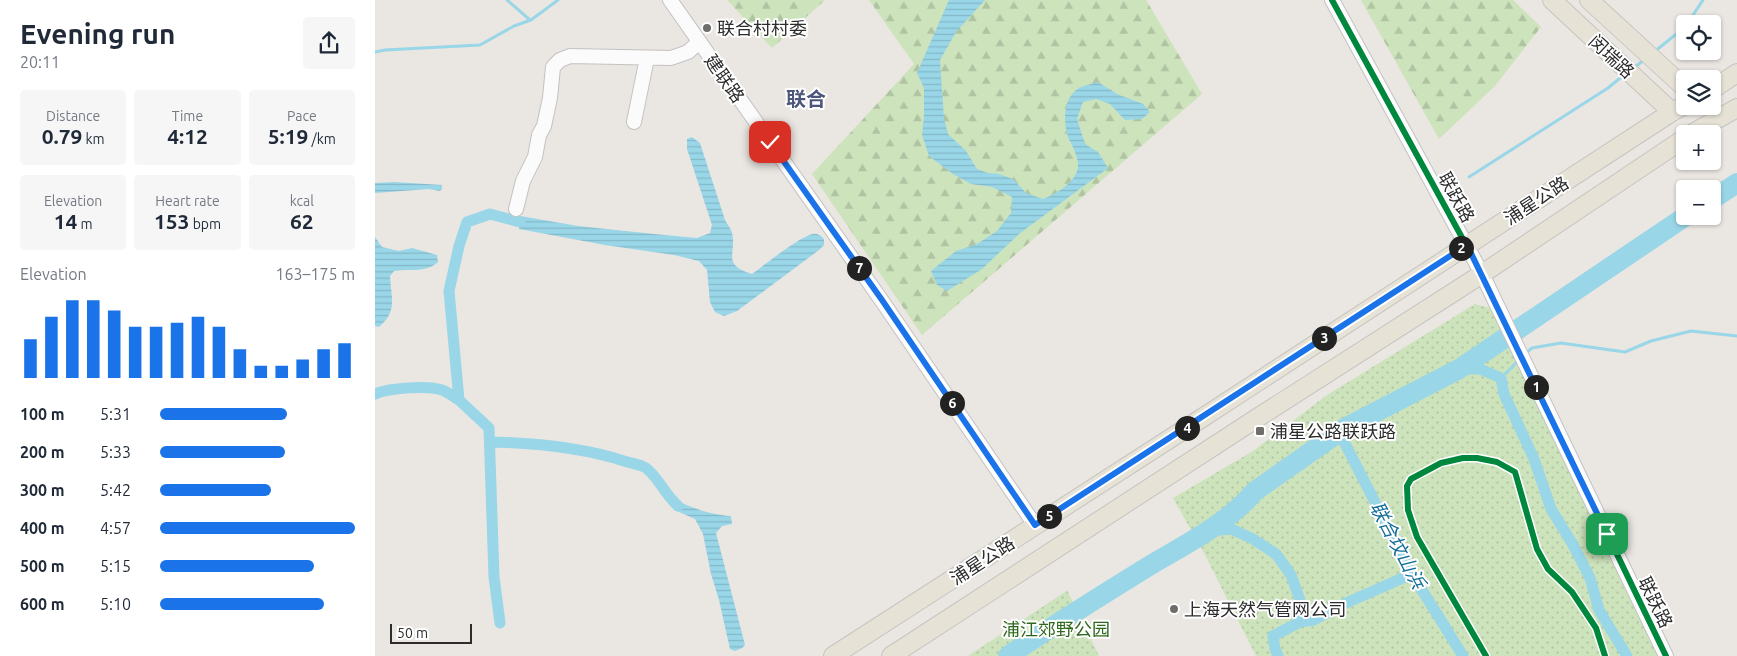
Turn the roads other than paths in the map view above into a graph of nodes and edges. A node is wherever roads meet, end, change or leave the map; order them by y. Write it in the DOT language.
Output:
graph roads {
  1 [pos="670,0"];
  2 [pos="1332,0"];
  3 [pos="1552,0"];
  4 [pos="1589,0"];
  5 [pos="699,42"];
  6 [pos="647,58"];
  7 [pos="1737,73"];
  8 [pos="1676,80"];
  9 [pos="1721,84"];
  10 [pos="1676,106"];
  11 [pos="1737,108"];
  12 [pos="1676,110"];
  13 [pos="634,122"];
  14 [pos="1707,125"];
  15 [pos="1676,144"];
  16 [pos="515,209"];
  17 [pos="1467,245"];
  18 [pos="1482,274"];
  19 [pos="1035,525"];
  20 [pos="833,656"];
  21 [pos="891,656"];
  22 [pos="1666,656"];
  1 -- 5 [label="street, 建联路"];
  2 -- 17 [label="street, 联跃路"];
  3 -- 10 [label="main road, 闵瑞路"];
  4 -- 8 [label="main road, 闵瑞路"];
  5 -- 6 [label="street"];
  5 -- 19 [label="street, 建联路"];
  6 -- 13 [label="street"];
  6 -- 16 [label="street"];
  7 -- 9 [label="main road"];
  11 -- 14 [label="main road"];
  12 -- 17 [label="main road, 浦星公路"];
  15 -- 18 [label="main road, 浦星公路"];
  17 -- 18 [label="street, 联跃路"];
  17 -- 19 [label="main road, 浦星公路"];
  18 -- 21 [label="main road, 浦星公路"];
  18 -- 22 [label="street, 联跃路"];
  19 -- 20 [label="main road, 浦星公路"];
}
